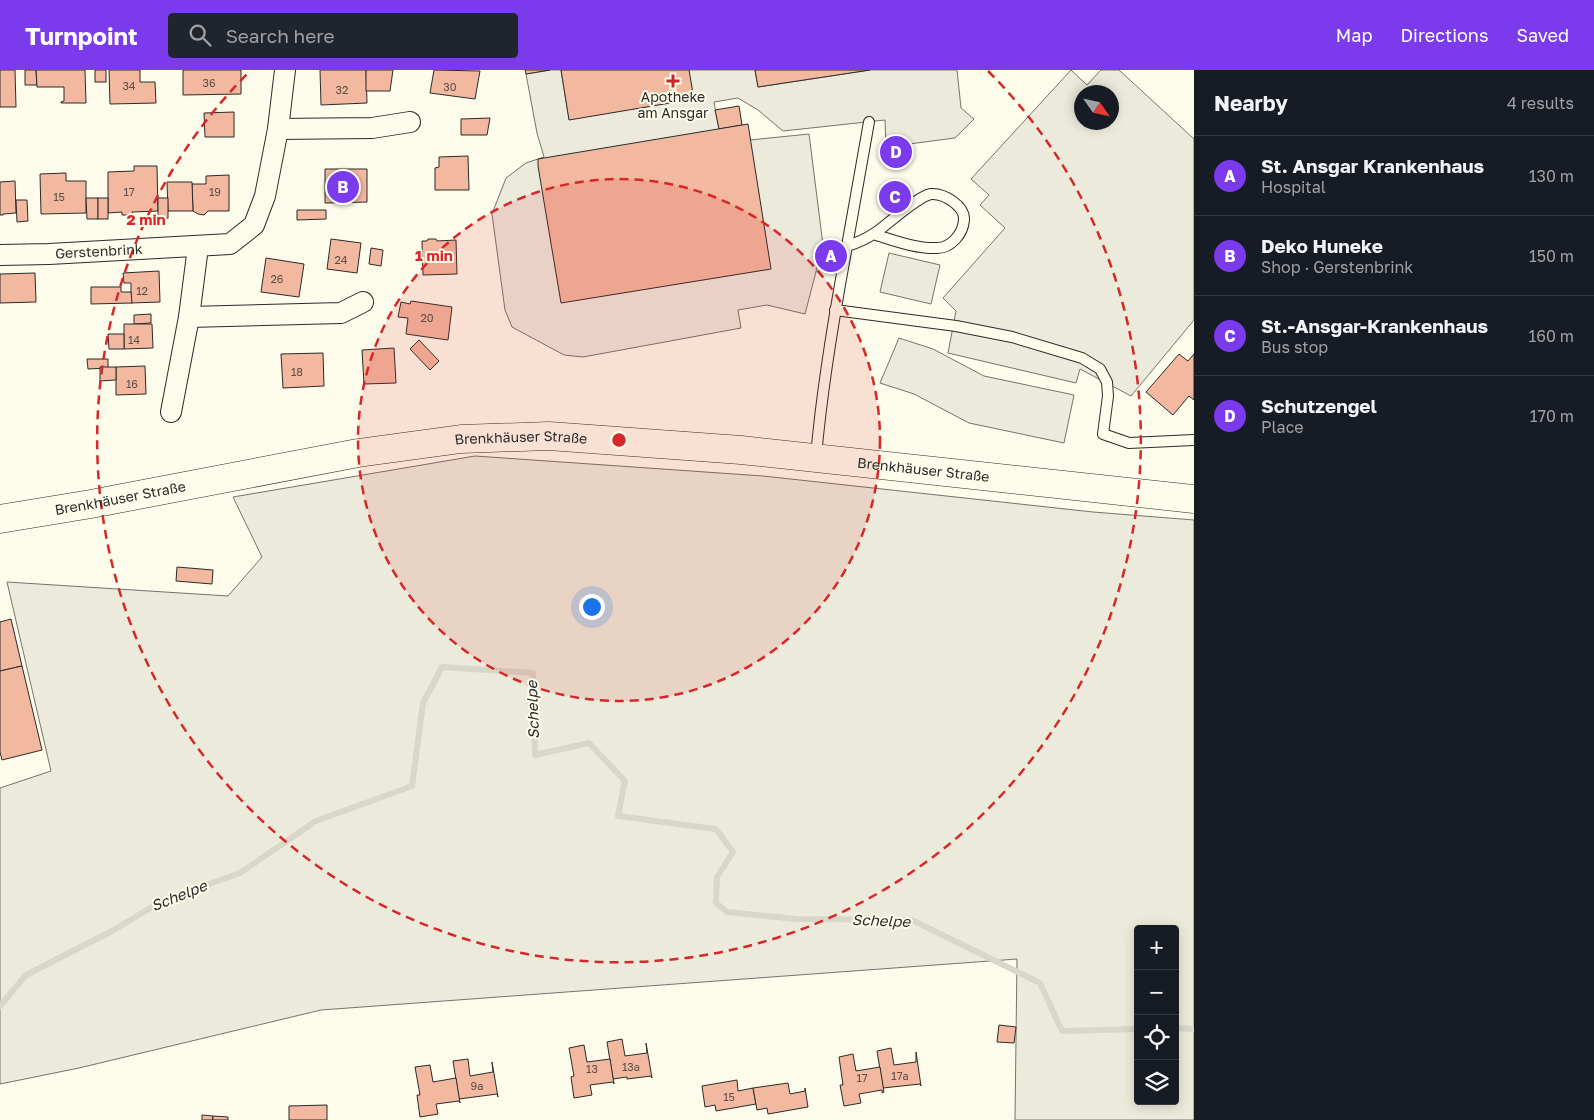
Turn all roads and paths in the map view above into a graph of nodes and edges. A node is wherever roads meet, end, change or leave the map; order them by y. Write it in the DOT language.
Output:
graph roads {
  1 [pos="285,70"];
  2 [pos="410,122"];
  3 [pos="868,122"];
  4 [pos="278,129"];
  5 [pos="873,234"];
  6 [pos="847,246"];
  7 [pos="198,247"];
  8 [pos="0,254"];
  9 [pos="363,302"];
  10 [pos="835,310"];
  11 [pos="189,318"];
  12 [pos="171,412"];
  13 [pos="1194,440"];
  14 [pos="816,458"];
  15 [pos="1194,498"];
  16 [pos="0,519"];
  1 -- 4 [label="street, Gerstenbrink"];
  2 -- 4 [label="street"];
  3 -- 6 [label="lane"];
  4 -- 7 [label="street, Gerstenbrink"];
  5 -- 5 [label="lane"];
  5 -- 6 [label="lane"];
  6 -- 10 [label="lane"];
  7 -- 8 [label="street, Gerstenbrink"];
  7 -- 11 [label="street"];
  9 -- 11 [label="street"];
  10 -- 13 [label="lane"];
  10 -- 14 [label="lane"];
  11 -- 12 [label="street"];
  14 -- 15 [label="main road, Brenkhäuser Straße"];
  14 -- 16 [label="main road, Brenkhäuser Straße"];
}
